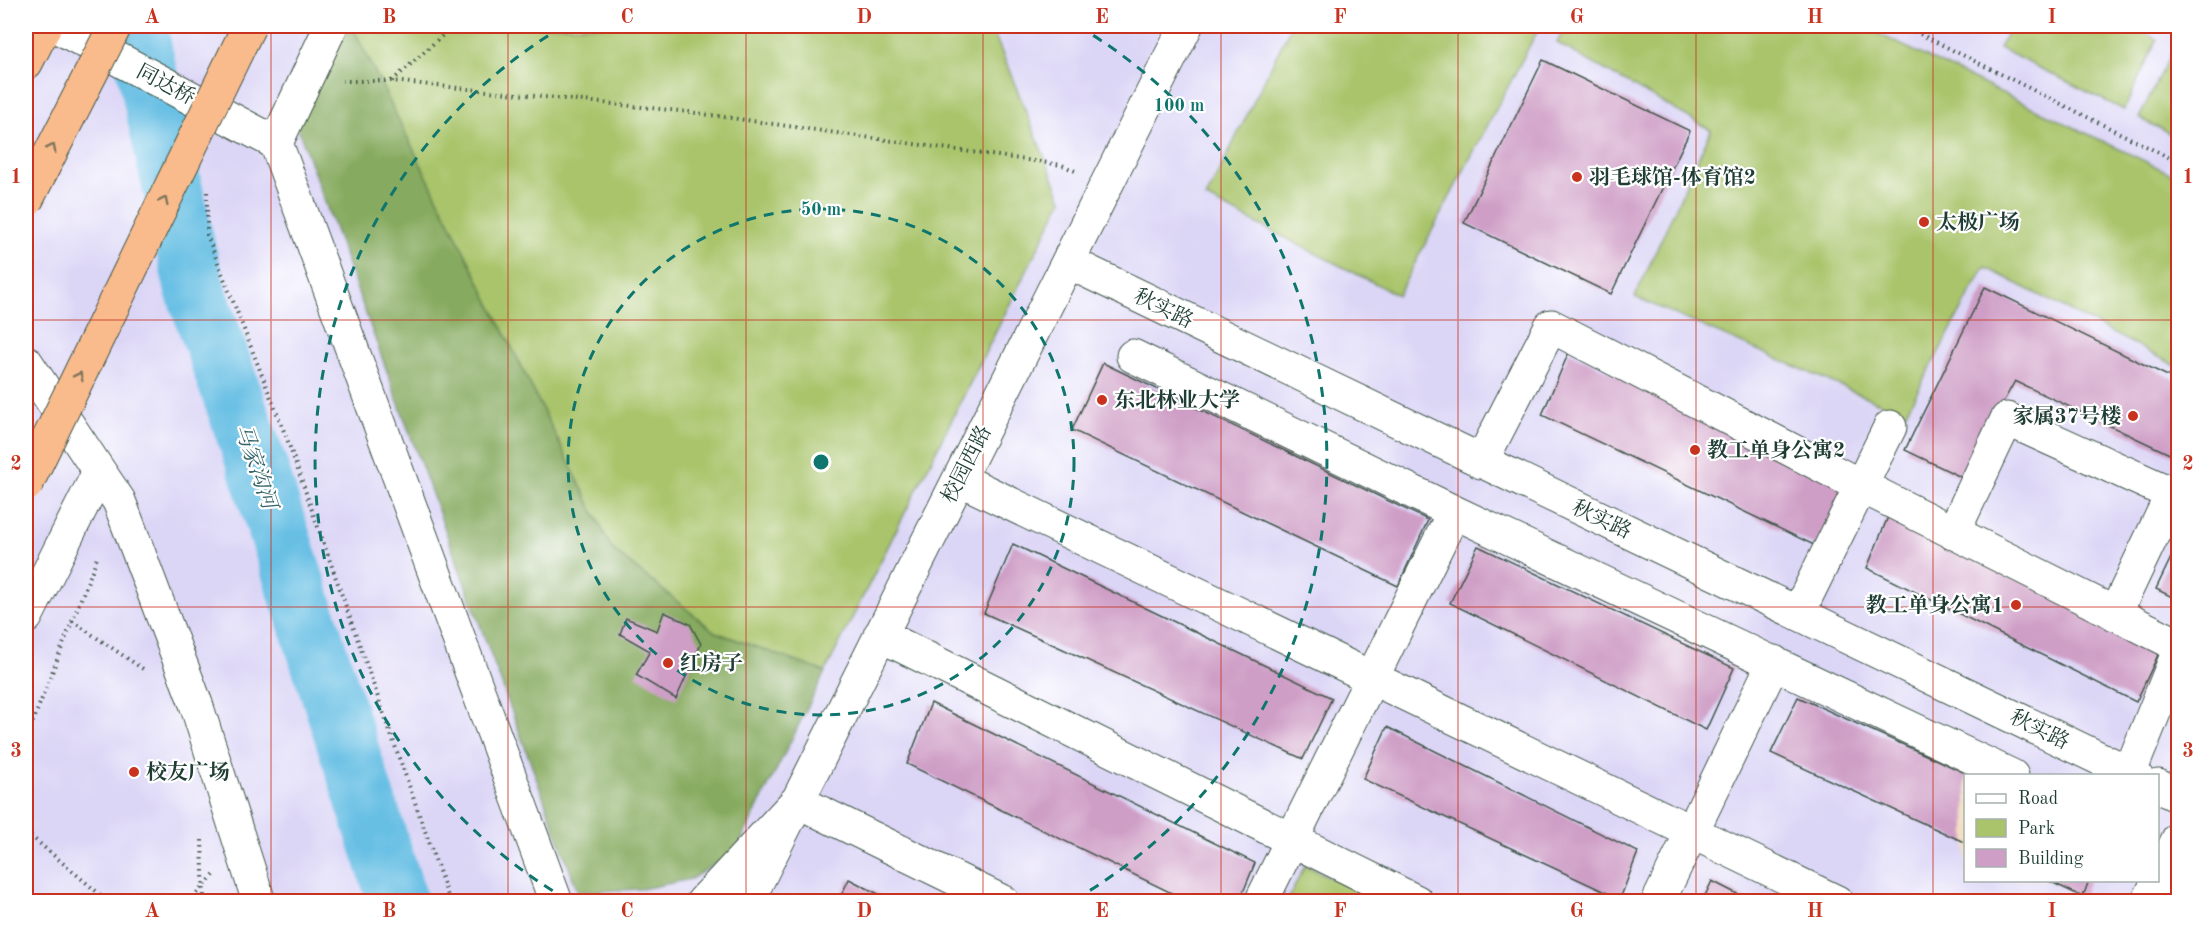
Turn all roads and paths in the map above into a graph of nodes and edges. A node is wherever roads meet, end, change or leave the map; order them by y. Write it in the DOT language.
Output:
graph roads {
  1 [pos="45,26"];
  2 [pos="56,26"];
  3 [pos="115,26"];
  4 [pos="249,26"];
  5 [pos="330,26"];
  6 [pos="453,26"];
  7 [pos="1186,26"];
  8 [pos="1904,26"];
  9 [pos="26,63"];
  10 [pos="307,80"];
  11 [pos="392,81"];
  12 [pos="276,143"];
  13 [pos="2178,162"];
  14 [pos="1106,186"];
  15 [pos="207,189"];
  16 [pos="26,201"];
  17 [pos="1068,262"];
  18 [pos="1133,356"];
  19 [pos="26,362"];
  20 [pos="1890,427"];
  21 [pos="1481,462"];
  22 [pos="99,472"];
  23 [pos="959,478"];
  24 [pos="26,485"];
  25 [pos="1861,486"];
  26 [pos="1454,512"];
  27 [pos="1953,533"];
  28 [pos="98,555"];
  29 [pos="1798,613"];
  30 [pos="2115,614"];
  31 [pos="26,617"];
  32 [pos="72,621"];
  33 [pos="880,635"];
  34 [pos="2178,645"];
  35 [pos="2178,653"];
  36 [pos="1774,662"];
  37 [pos="148,672"];
  38 [pos="1372,677"];
  39 [pos="26,739"];
  40 [pos="2008,774"];
  41 [pos="2133,774"];
  42 [pos="2142,774"];
  43 [pos="2159,787"];
  44 [pos="2178,796"];
  45 [pos="797,801"];
  46 [pos="1692,831"];
  47 [pos="26,832"];
  48 [pos="1292,839"];
  49 [pos="2178,839"];
  50 [pos="2159,879"];
  51 [pos="2158,882"];
  52 [pos="558,900"];
  53 [pos="109,902"];
  54 [pos="259,902"];
  55 [pos="450,902"];
  56 [pos="703,902"];
  57 [pos="747,902"];
  58 [pos="1003,902"];
  59 [pos="1261,902"];
  60 [pos="1417,902"];
  61 [pos="1658,902"];
  62 [pos="1838,902"];
  63 [pos="2148,902"];
  1 -- 9 [label="main road"];
  2 -- 12 [label="street, 同达桥, bridge"];
  16 -- 3 [label="main road, one-way, bridge"];
  24 -- 4 [label="main road, one-way, bridge"];
  5 -- 10 [label="street"];
  6 -- 11 [label="path"];
  7 -- 14 [label="street, 校园西路"];
  8 -- 13 [label="path"];
  10 -- 11 [label="path"];
  10 -- 12 [label="street"];
  11 -- 14 [label="path"];
  12 -- 52 [label="street"];
  14 -- 17 [label="street, 校园西路"];
  15 -- 55 [label="path"];
  17 -- 21 [label="street, 秋实路"];
  17 -- 23 [label="street, 校园西路"];
  18 -- 26 [label="street"];
  19 -- 22 [label="street"];
  20 -- 25 [label="street"];
  21 -- 25 [label="street"];
  21 -- 29 [label="street, 秋实路"];
  22 -- 31 [label="street"];
  22 -- 54 [label="street"];
  23 -- 33 [label="street, 校园西路"];
  23 -- 38 [label="street"];
  25 -- 27 [label="street"];
  25 -- 29 [label="street"];
  26 -- 36 [label="street"];
  26 -- 38 [label="street"];
  27 -- 30 [label="street"];
  27 -- 30 [label="street"];
  28 -- 32 [label="path"];
  29 -- 41 [label="street, 秋实路"];
  30 -- 34 [label="street"];
  32 -- 37 [label="path"];
  32 -- 39 [label="path"];
  33 -- 45 [label="street, 校园西路"];
  33 -- 48 [label="street"];
  35 -- 42 [label="street"];
  36 -- 40 [label="street"];
  36 -- 46 [label="street"];
  38 -- 46 [label="street"];
  38 -- 48 [label="street"];
  43 -- 44 [label="street, 秋实路"];
  45 -- 56 [label="street"];
  45 -- 57 [label="street, 校园西路"];
  45 -- 58 [label="street"];
  46 -- 61 [label="street"];
  46 -- 62 [label="street"];
  47 -- 53 [label="path"];
  48 -- 59 [label="street"];
  48 -- 60 [label="street"];
  49 -- 50 [label="street"];
  51 -- 63 [label="street"];
}
